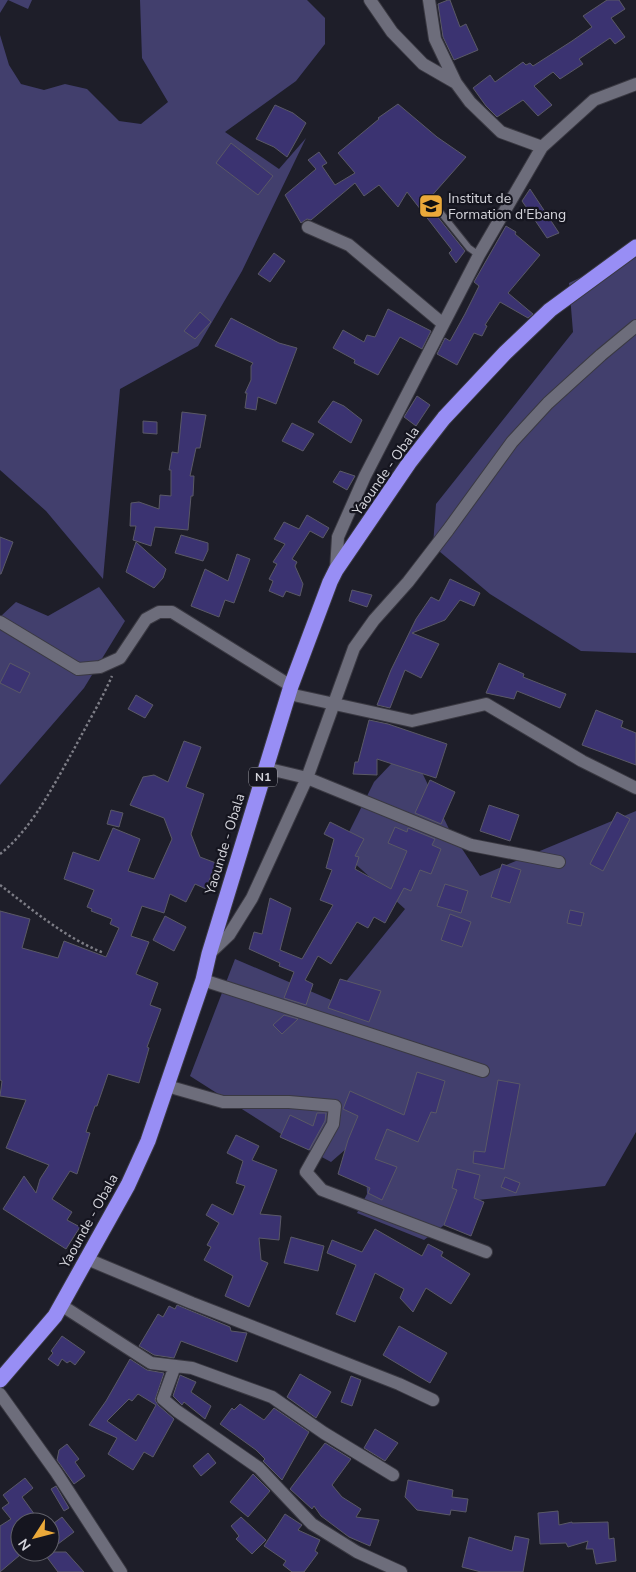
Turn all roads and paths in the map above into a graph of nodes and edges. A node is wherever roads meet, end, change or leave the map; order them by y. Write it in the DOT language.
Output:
graph roads {
  1 [pos="370,0"];
  2 [pos="429,0"];
  3 [pos="456,83"];
  4 [pos="636,84"];
  5 [pos="542,147"];
  6 [pos="441,213"];
  7 [pos="308,227"];
  8 [pos="636,247"];
  9 [pos="479,255"];
  10 [pos="442,323"];
  11 [pos="636,326"];
  12 [pos="336,570"];
  13 [pos="0,622"];
  14 [pos="120,658"];
  15 [pos="290,690"];
  16 [pos="333,704"];
  17 [pos="265,768"];
  18 [pos="307,778"];
  19 [pos="636,788"];
  20 [pos="0,854"];
  21 [pos="559,862"];
  22 [pos="0,885"];
  23 [pos="104,953"];
  24 [pos="209,954"];
  25 [pos="203,980"];
  26 [pos="483,1071"];
  27 [pos="168,1086"];
  28 [pos="486,1252"];
  29 [pos="87,1259"];
  30 [pos="61,1305"];
  31 [pos="175,1366"];
  32 [pos="0,1380"];
  33 [pos="0,1394"];
  34 [pos="433,1400"];
  35 [pos="393,1475"];
  36 [pos="121,1572"];
  37 [pos="401,1572"];
  1 -- 3 [label="street"];
  2 -- 3 [label="street"];
  3 -- 5 [label="street"];
  4 -- 5 [label="street"];
  5 -- 9 [label="street"];
  6 -- 9 [label="lane"];
  7 -- 10 [label="street"];
  8 -- 12 [label="highway, Yaounde - Obala / N1"];
  9 -- 10 [label="street"];
  10 -- 12 [label="street"];
  11 -- 16 [label="street"];
  12 -- 15 [label="highway, Yaounde - Obala / N1"];
  13 -- 14 [label="street"];
  14 -- 15 [label="street"];
  14 -- 20 [label="path"];
  15 -- 16 [label="street"];
  15 -- 17 [label="highway, Yaounde - Obala / N1"];
  16 -- 18 [label="street"];
  16 -- 19 [label="street"];
  17 -- 18 [label="street"];
  17 -- 24 [label="highway, Yaounde - Obala / N1"];
  18 -- 21 [label="street"];
  18 -- 24 [label="street"];
  22 -- 23 [label="path"];
  24 -- 25 [label="highway, Yaounde - Obala / N1"];
  25 -- 26 [label="street"];
  25 -- 27 [label="highway, Yaounde - Obala / N1"];
  27 -- 28 [label="street"];
  27 -- 29 [label="highway, Yaounde - Obala / N1"];
  29 -- 30 [label="highway, Yaounde - Obala / N1"];
  29 -- 34 [label="street"];
  30 -- 31 [label="street"];
  30 -- 32 [label="highway, Yaounde - Obala / N1"];
  31 -- 35 [label="street"];
  31 -- 37 [label="street"];
  33 -- 36 [label="street"];
}
